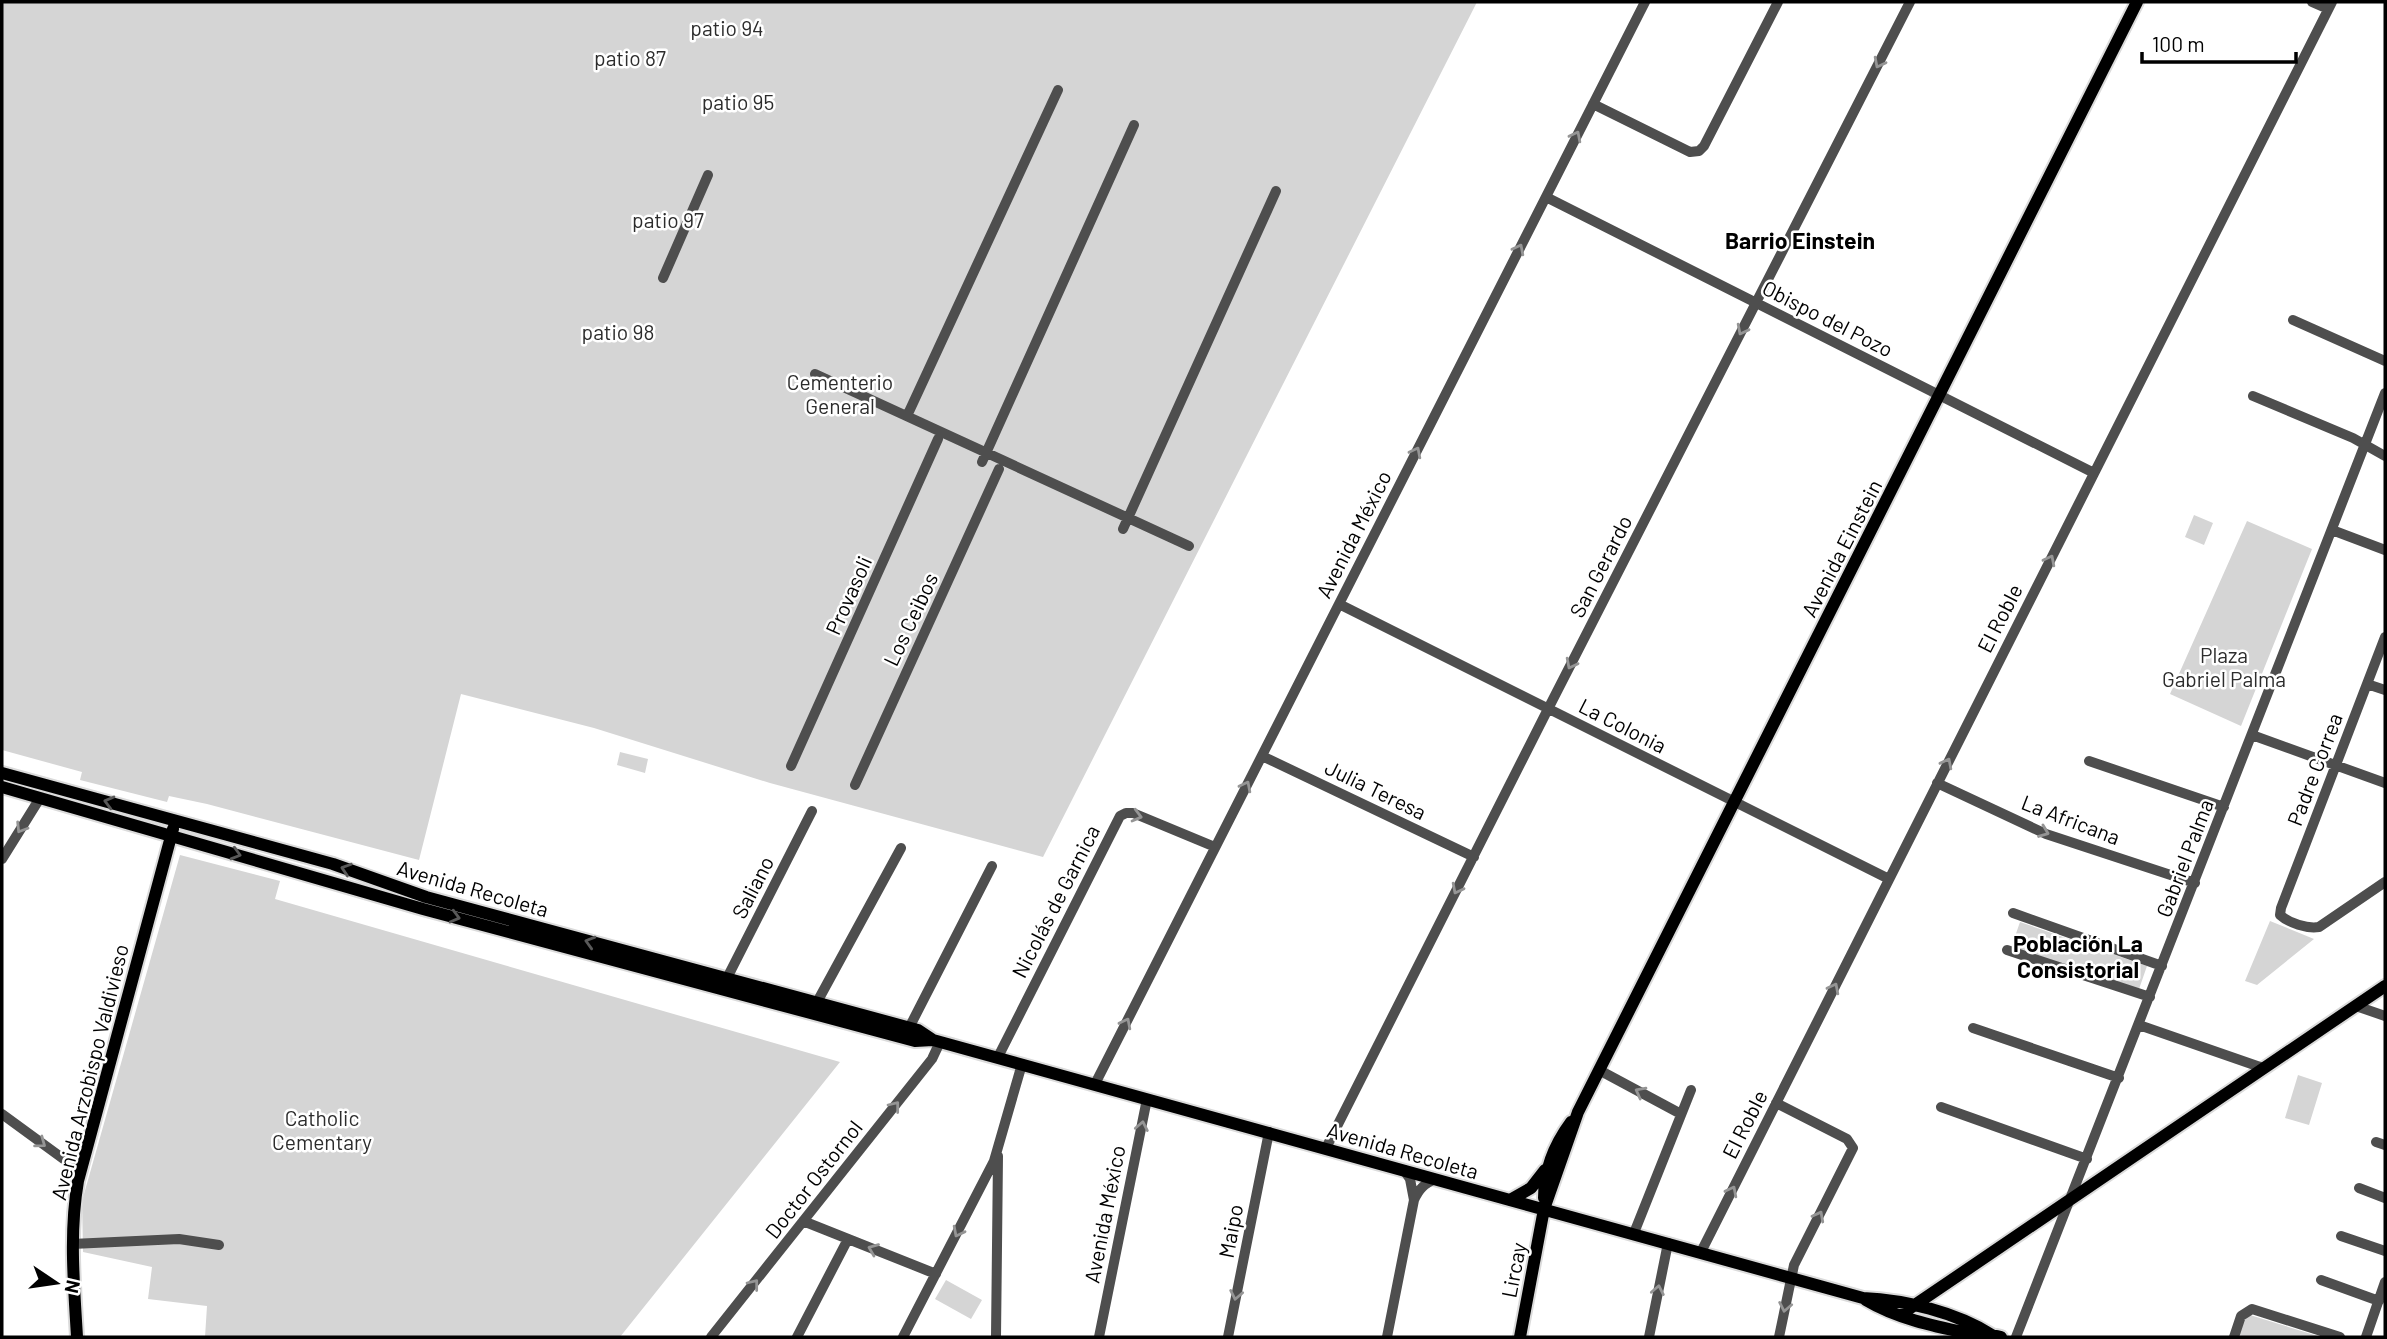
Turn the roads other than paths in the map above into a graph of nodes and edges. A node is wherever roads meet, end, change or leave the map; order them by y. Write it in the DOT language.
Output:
graph roads {
  1 [pos="1645,2"];
  2 [pos="1778,2"];
  3 [pos="1910,2"];
  4 [pos="2137,2"];
  5 [pos="2312,2"];
  6 [pos="2330,6"];
  7 [pos="1058,90"];
  8 [pos="1593,104"];
  9 [pos="1134,125"];
  10 [pos="708,174"];
  11 [pos="1276,191"];
  12 [pos="1546,197"];
  13 [pos="663,278"];
  14 [pos="1756,303"];
  15 [pos="2293,320"];
  16 [pos="2385,361"];
  17 [pos="814,374"];
  18 [pos="2385,393"];
  19 [pos="1940,395"];
  20 [pos="2253,396"];
  21 [pos="907,416"];
  22 [pos="939,439"];
  23 [pos="2365,446"];
  24 [pos="2385,456"];
  25 [pos="985,457"];
  26 [pos="999,469"];
  27 [pos="2094,473"];
  28 [pos="1127,517"];
  29 [pos="1123,529"];
  30 [pos="2332,530"];
  31 [pos="1189,546"];
  32 [pos="2385,551"];
  33 [pos="1339,604"];
  34 [pos="2385,637"];
  35 [pos="2367,684"];
  36 [pos="2385,690"];
  37 [pos="1548,709"];
  38 [pos="2252,735"];
  39 [pos="1262,756"];
  40 [pos="2089,761"];
  41 [pos="2336,765"];
  42 [pos="791,766"];
  43 [pos="2,773"];
  44 [pos="1937,783"];
  45 [pos="2385,783"];
  46 [pos="855,785"];
  47 [pos="2,787"];
  48 [pos="40,798"];
  49 [pos="1735,802"];
  50 [pos="2224,807"];
  51 [pos="812,811"];
  52 [pos="175,820"];
  53 [pos="171,836"];
  54 [pos="1215,847"];
  55 [pos="901,848"];
  56 [pos="1474,857"];
  57 [pos="2,859"];
  58 [pos="992,866"];
  59 [pos="1889,879"];
  60 [pos="2385,882"];
  61 [pos="2195,883"];
  62 [pos="2013,913"];
  63 [pos="2007,950"];
  64 [pos="2162,966"];
  65 [pos="726,980"];
  66 [pos="2385,986"];
  67 [pos="2150,997"];
  68 [pos="816,1004"];
  69 [pos="2356,1006"];
  70 [pos="2385,1016"];
  71 [pos="2140,1025"];
  72 [pos="909,1028"];
  73 [pos="1973,1028"];
  74 [pos="936,1041"];
  75 [pos="998,1058"];
  76 [pos="1022,1065"];
  77 [pos="2263,1068"];
  78 [pos="1599,1070"];
  79 [pos="2119,1078"];
  80 [pos="1095,1084"];
  81 [pos="1691,1090"];
  82 [pos="1147,1099"];
  83 [pos="1776,1102"];
  84 [pos="1941,1107"];
  85 [pos="1578,1112"];
  86 [pos="2,1114"];
  87 [pos="1681,1114"];
  88 [pos="1269,1132"];
  89 [pos="998,1148"];
  90 [pos="1326,1148"];
  91 [pos="2087,1159"];
  92 [pos="1549,1160"];
  93 [pos="1404,1170"];
  94 [pos="80,1171"];
  95 [pos="1436,1178"];
  96 [pos="2358,1188"];
  97 [pos="977,1194"];
  98 [pos="2073,1196"];
  99 [pos="2385,1198"];
  100 [pos="998,1200"];
  101 [pos="1414,1200"];
  102 [pos="1510,1200"];
  103 [pos="1544,1209"];
  104 [pos="803,1221"];
  105 [pos="1634,1233"];
  106 [pos="2341,1236"];
  107 [pos="848,1239"];
  108 [pos="1668,1243"];
  109 [pos="72,1244"];
  110 [pos="219,1245"];
  111 [pos="2385,1251"];
  112 [pos="1701,1252"];
  113 [pos="936,1274"];
  114 [pos="1791,1277"];
  115 [pos="2321,1280"];
  116 [pos="2385,1282"];
  117 [pos="1863,1298"];
  118 [pos="2379,1301"];
  119 [pos="1915,1306"];
  120 [pos="1900,1315"];
  121 [pos="1996,1336"];
  122 [pos="77,1337"];
  123 [pos="711,1337"];
  124 [pos="797,1337"];
  125 [pos="904,1337"];
  126 [pos="996,1337"];
  127 [pos="1100,1337"];
  128 [pos="1228,1337"];
  129 [pos="1387,1337"];
  130 [pos="1520,1337"];
  131 [pos="1649,1337"];
  132 [pos="1779,1337"];
  133 [pos="2016,1337"];
  134 [pos="2234,1337"];
  135 [pos="2340,1337"];
  136 [pos="2366,1337"];
  1 -- 8 [label="street, Avenida México"];
  2 -- 8 [label="street"];
  3 -- 14 [label="street, San Gerardo, one-way"];
  4 -- 19 [label="main road, Avenida Einstein"];
  5 -- 6 [label="street"];
  6 -- 27 [label="street, El Roble"];
  7 -- 21 [label="street"];
  12 -- 8 [label="street, Avenida México, one-way"];
  9 -- 25 [label="street"];
  10 -- 13 [label="street"];
  11 -- 28 [label="street"];
  12 -- 14 [label="street, Obispo del Pozo"];
  33 -- 12 [label="street, Avenida México, one-way"];
  14 -- 19 [label="street, Obispo del Pozo"];
  14 -- 37 [label="street, San Gerardo, one-way"];
  15 -- 16 [label="street"];
  17 -- 21 [label="street"];
  18 -- 23 [label="street, Gabriel Palma"];
  19 -- 27 [label="street, Obispo del Pozo"];
  19 -- 49 [label="main road, Avenida Einstein"];
  20 -- 23 [label="street"];
  21 -- 25 [label="street"];
  22 -- 42 [label="street, Provasoli"];
  23 -- 24 [label="street"];
  23 -- 30 [label="street, Gabriel Palma"];
  25 -- 28 [label="street"];
  26 -- 46 [label="street, Los Ceibos"];
  44 -- 27 [label="street, El Roble, one-way"];
  28 -- 29 [label="street"];
  28 -- 31 [label="street"];
  30 -- 32 [label="street"];
  30 -- 38 [label="street, Gabriel Palma"];
  33 -- 37 [label="street, La Colonia"];
  33 -- 39 [label="street, Avenida México"];
  34 -- 35 [label="street, Padre Correa"];
  35 -- 36 [label="street"];
  35 -- 41 [label="street, Padre Correa"];
  37 -- 49 [label="street, La Colonia"];
  37 -- 56 [label="street, San Gerardo"];
  38 -- 41 [label="street"];
  38 -- 50 [label="street, Gabriel Palma"];
  54 -- 39 [label="street, Avenida México, one-way"];
  39 -- 56 [label="street, Julia Teresa"];
  40 -- 50 [label="street"];
  41 -- 45 [label="street"];
  41 -- 60 [label="street, Padre Correa"];
  52 -- 43 [label="main road, Avenida Recoleta, one-way"];
  44 -- 59 [label="street, El Roble"];
  44 -- 61 [label="street, La Africana, one-way"];
  47 -- 48 [label="main road, Avenida Recoleta"];
  48 -- 53 [label="main road, Avenida Recoleta"];
  48 -- 57 [label="street, one-way"];
  49 -- 59 [label="street, La Colonia"];
  49 -- 78 [label="main road, Avenida Einstein"];
  50 -- 61 [label="street, Gabriel Palma"];
  51 -- 65 [label="street, Saliano"];
  52 -- 53 [label="main road, Avenida Arzobispo Valdivieso"];
  65 -- 52 [label="main road, Avenida Recoleta, one-way"];
  53 -- 74 [label="main road, Avenida Recoleta, one-way"];
  53 -- 94 [label="main road, Avenida Arzobispo Valdivieso"];
  75 -- 54 [label="street, Nicolás de Garnica, one-way"];
  80 -- 54 [label="street, Avenida México, one-way"];
  55 -- 68 [label="street"];
  56 -- 90 [label="street, San Gerardo, one-way"];
  58 -- 72 [label="street"];
  83 -- 59 [label="street, El Roble, one-way"];
  61 -- 64 [label="street, Gabriel Palma"];
  62 -- 64 [label="street"];
  63 -- 67 [label="street"];
  64 -- 67 [label="street, Gabriel Palma"];
  65 -- 68 [label="main road, Avenida Recoleta"];
  66 -- 69 [label="main road"];
  67 -- 71 [label="street, Gabriel Palma"];
  68 -- 72 [label="main road, Avenida Recoleta"];
  69 -- 70 [label="street"];
  69 -- 77 [label="main road"];
  71 -- 77 [label="street"];
  71 -- 79 [label="street, Gabriel Palma"];
  72 -- 74 [label="main road, Avenida Recoleta"];
  73 -- 79 [label="street"];
  74 -- 75 [label="main road, Avenida Recoleta"];
  104 -- 74 [label="street, Doctor Ostornol, one-way"];
  75 -- 76 [label="main road, Avenida Recoleta"];
  76 -- 80 [label="main road, Avenida Recoleta"];
  76 -- 89 [label="street"];
  77 -- 98 [label="main road"];
  78 -- 85 [label="main road, Avenida Einstein"];
  87 -- 78 [label="street, one-way"];
  79 -- 91 [label="street, Gabriel Palma"];
  80 -- 82 [label="main road, Avenida Recoleta"];
  81 -- 87 [label="street"];
  82 -- 88 [label="main road, Avenida Recoleta"];
  127 -- 82 [label="street, Avenida México, one-way"];
  112 -- 83 [label="street, El Roble, one-way"];
  114 -- 83 [label="street, one-way"];
  84 -- 91 [label="street"];
  85 -- 92 [label="main road, Avenida Einstein"];
  85 -- 103 [label="main road, Avenida Einstein"];
  86 -- 94 [label="street, one-way"];
  87 -- 105 [label="street"];
  88 -- 90 [label="main road, Avenida Recoleta"];
  88 -- 128 [label="street, Maipo, one-way"];
  89 -- 97 [label="street"];
  89 -- 100 [label="street"];
  90 -- 93 [label="main road, Avenida Recoleta"];
  91 -- 98 [label="street, Gabriel Palma"];
  92 -- 102 [label="main road"];
  92 -- 103 [label="main road, Avenida Einstein"];
  93 -- 95 [label="main road, Avenida Recoleta"];
  93 -- 101 [label="street"];
  94 -- 109 [label="main road, Avenida Arzobispo Valdivieso"];
  95 -- 101 [label="street"];
  95 -- 102 [label="main road, Avenida Recoleta"];
  96 -- 99 [label="street"];
  97 -- 100 [label="street"];
  97 -- 113 [label="street, one-way"];
  98 -- 119 [label="main road"];
  98 -- 133 [label="street, Gabriel Palma"];
  100 -- 126 [label="street"];
  101 -- 129 [label="street"];
  102 -- 103 [label="main road, Avenida Recoleta"];
  103 -- 105 [label="main road, Avenida Recoleta"];
  103 -- 130 [label="main road, Lircay"];
  104 -- 107 [label="street"];
  123 -- 104 [label="street, Doctor Ostornol, one-way"];
  105 -- 108 [label="main road, Avenida Recoleta"];
  106 -- 111 [label="street"];
  113 -- 107 [label="street, one-way"];
  107 -- 124 [label="street"];
  108 -- 112 [label="main road, Avenida Recoleta"];
  131 -- 108 [label="street, one-way"];
  109 -- 110 [label="street"];
  109 -- 122 [label="main road, Avenida Arzobispo Valdivieso"];
  112 -- 114 [label="main road, Avenida Recoleta"];
  113 -- 125 [label="street"];
  114 -- 117 [label="main road, Avenida Recoleta"];
  114 -- 132 [label="street, one-way"];
  115 -- 118 [label="street"];
  116 -- 118 [label="street"];
  117 -- 119 [label="main road, Avenida Recoleta"];
  117 -- 120 [label="main road, Avenida Recoleta"];
  118 -- 136 [label="street"];
  119 -- 120 [label="main road"];
  119 -- 121 [label="main road, Avenida Recoleta"];
  120 -- 121 [label="main road, Avenida Recoleta"];
  134 -- 135 [label="street"];
}
